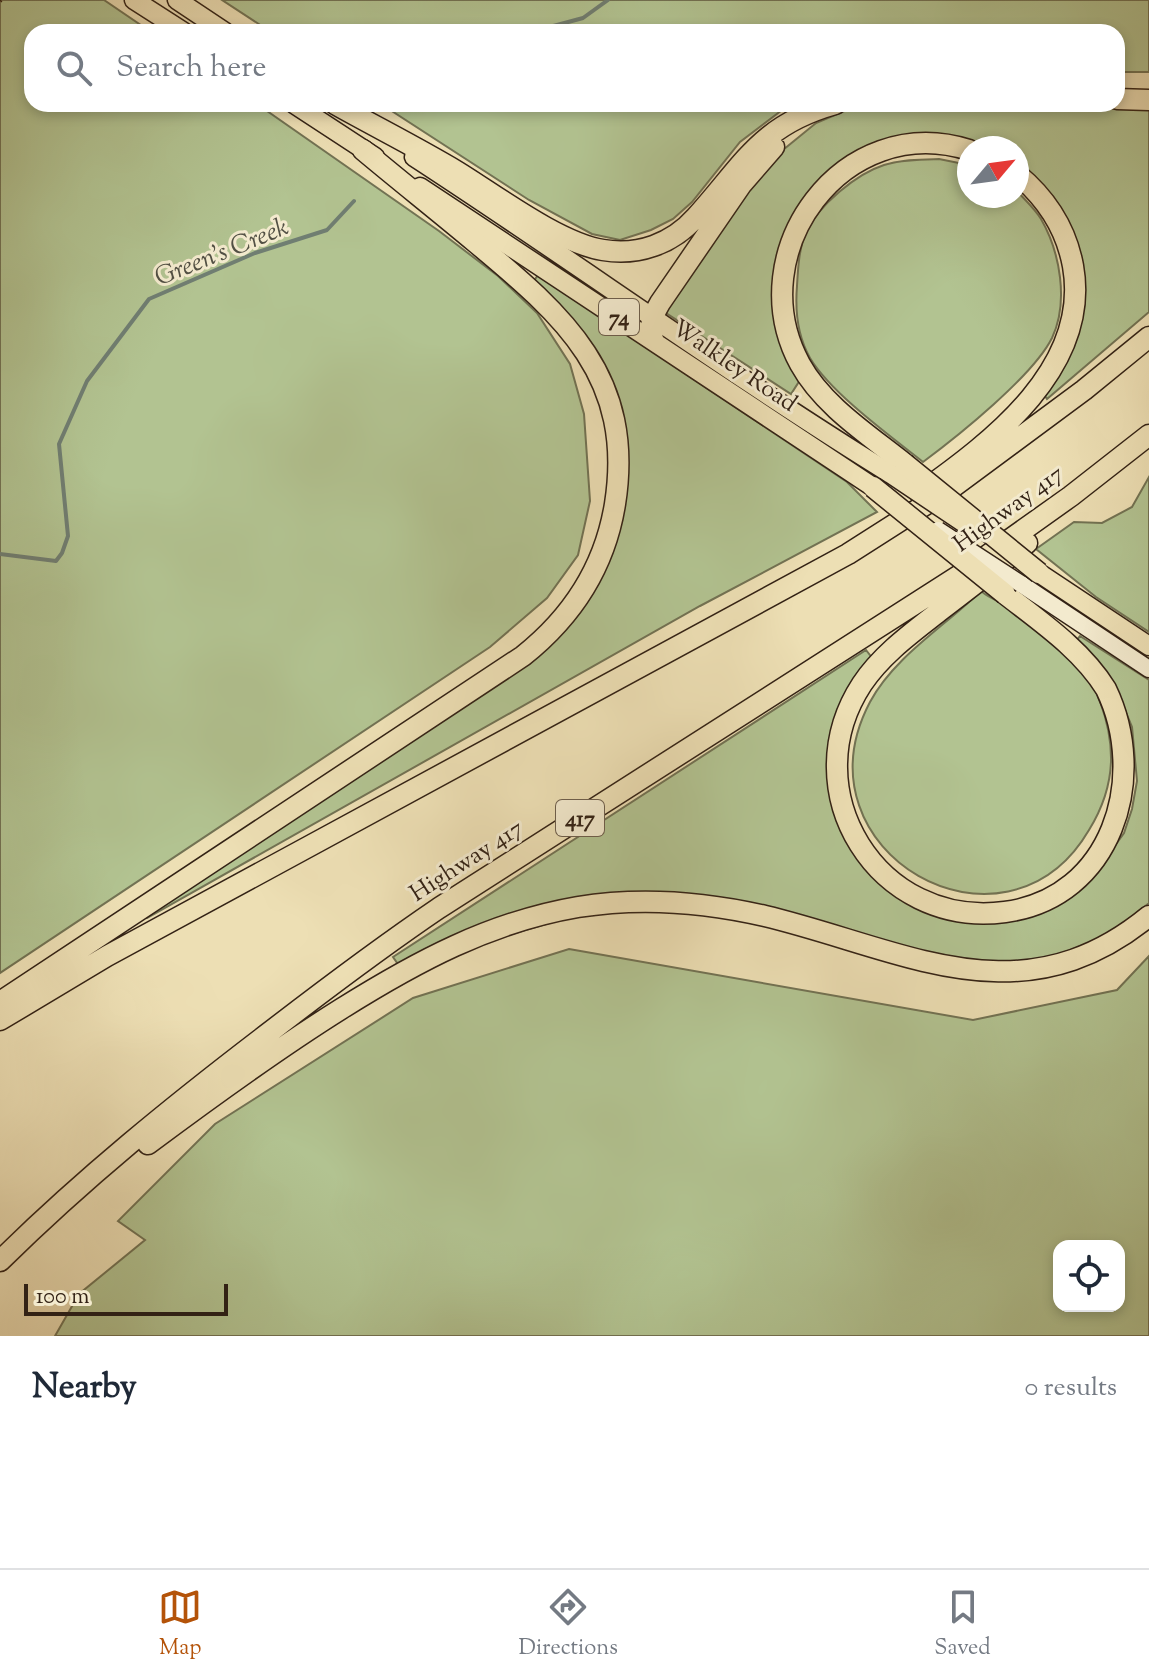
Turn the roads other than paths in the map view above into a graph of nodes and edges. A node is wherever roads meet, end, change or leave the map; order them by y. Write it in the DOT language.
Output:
graph roads {
  1 [pos="134,0"];
  2 [pos="177,0"];
  3 [pos="172,24"];
  4 [pos="213,24"];
  5 [pos="1125,99"];
  6 [pos="1149,100"];
  7 [pos="306,112"];
  8 [pos="346,112"];
  9 [pos="349,112"];
  10 [pos="811,112"];
  11 [pos="824,112"];
  12 [pos="957,148"];
  13 [pos="363,150"];
  14 [pos="1029,185"];
  15 [pos="652,317"];
  16 [pos="1149,337"];
  17 [pos="653,339"];
  18 [pos="1149,435"];
  19 [pos="1149,445"];
  20 [pos="898,469"];
  21 [pos="873,487"];
  22 [pos="1022,584"];
  23 [pos="784,589"];
  24 [pos="1149,646"];
  25 [pos="1149,669"];
  26 [pos="1149,916"];
  27 [pos="0,1002"];
  28 [pos="0,1020"];
  29 [pos="32,1230"];
  30 [pos="0,1261"];
  1 -- 3 [label="main road"];
  2 -- 4 [label="main road"];
  5 -- 6 [label="highway"];
  7 -- 13 [label="main road, Walkley Road / 74"];
  8 -- 15 [label="main road, Walkley Road / 74"];
  9 -- 10 [label="highway"];
  11 -- 15 [label="highway"];
  12 -- 20 [label="highway"];
  13 -- 17 [label="main road, Walkley Road / 74"];
  13 -- 27 [label="highway"];
  14 -- 23 [label="highway"];
  15 -- 17 [label="highway"];
  15 -- 20 [label="main road, Walkley Road / 74"];
  16 -- 23 [label="highway, Highway 417"];
  17 -- 21 [label="main road, Walkley Road / 74"];
  18 -- 29 [label="highway, Highway 417 / 417"];
  19 -- 22 [label="highway"];
  20 -- 22 [label="highway, bridge"];
  21 -- 22 [label="highway, bridge"];
  22 -- 24 [label="main road"];
  22 -- 25 [label="main road"];
  23 -- 28 [label="highway, Highway 417"];
  26 -- 29 [label="highway"];
  29 -- 30 [label="highway, Highway 417 / 417"];
}
